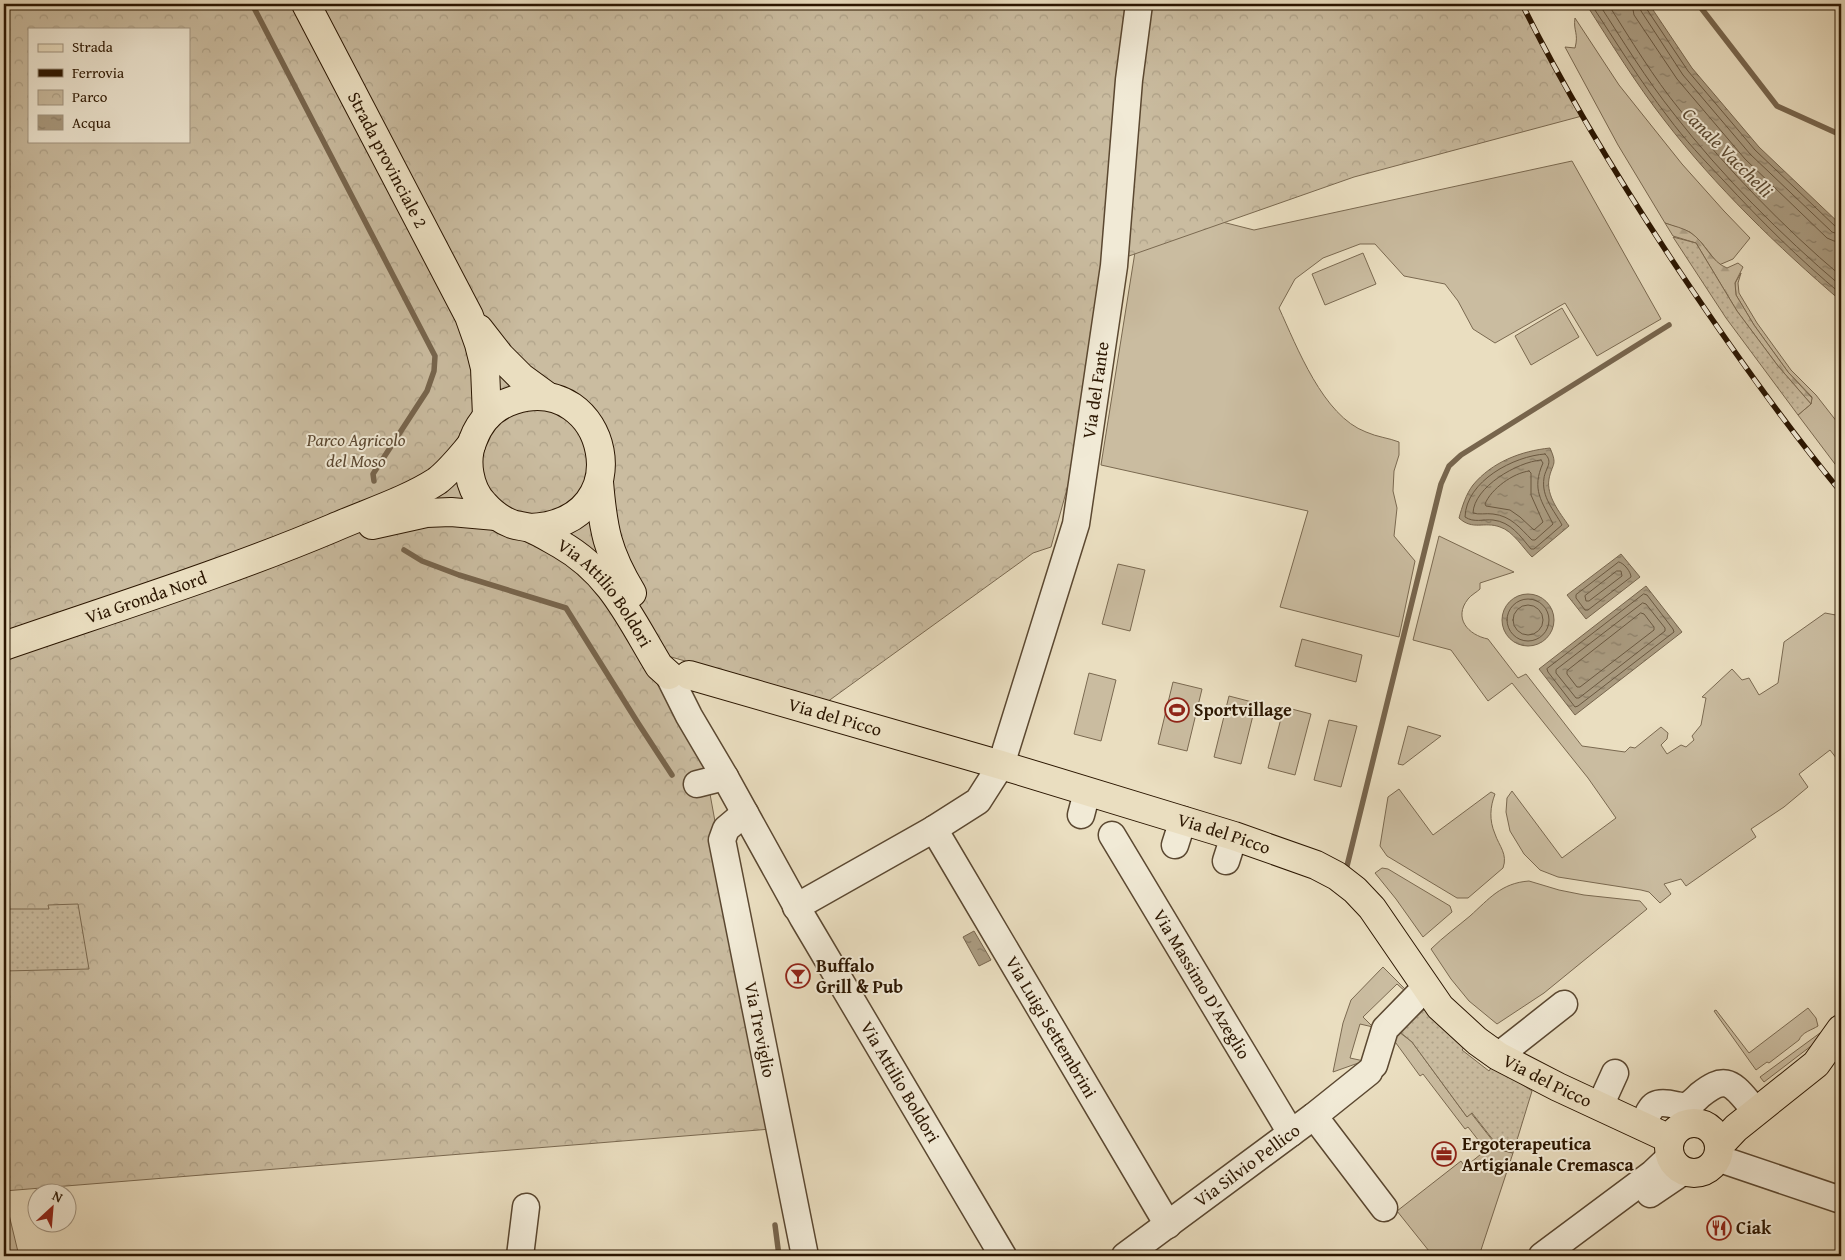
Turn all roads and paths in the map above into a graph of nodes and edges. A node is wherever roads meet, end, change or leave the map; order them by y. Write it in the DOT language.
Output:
graph roads {
  1 [pos="306,4"];
  2 [pos="1139,4"];
  3 [pos="469,316"];
  4 [pos="547,396"];
  5 [pos="487,416"];
  6 [pos="470,445"];
  7 [pos="599,482"];
  8 [pos="496,516"];
  9 [pos="530,528"];
  10 [pos="288,546"];
  11 [pos="4,646"];
  12 [pos="679,674"];
  13 [pos="999,769"];
  14 [pos="725,777"];
  15 [pos="697,784"];
  16 [pos="745,813"];
  17 [pos="934,829"];
  18 [pos="1112,835"];
  19 [pos="796,907"];
  20 [pos="1426,987"];
  21 [pos="1564,1004"];
  22 [pos="1839,1040"];
  23 [pos="1498,1056"];
  24 [pos="1615,1072"];
  25 [pos="1748,1102"];
  26 [pos="1600,1106"];
  27 [pos="1314,1116"];
  28 [pos="1703,1125"];
  29 [pos="1642,1126"];
  30 [pos="1291,1132"];
  31 [pos="1718,1152"];
  32 [pos="1675,1156"];
  33 [pos="1841,1200"];
  34 [pos="526,1207"];
  35 [pos="1384,1208"];
  36 [pos="1168,1225"];
  37 [pos="520,1256"];
  38 [pos="805,1256"];
  39 [pos="1003,1256"];
  40 [pos="1125,1256"];
  41 [pos="1542,1256"];
  42 [pos="1567,1256"];
  1 -- 3 [label="main road, Strada provinciale 2"];
  2 -- 13 [label="street, Via del Fante"];
  3 -- 4 [label="main road"];
  3 -- 5 [label="main road"];
  4 -- 5 [label="main road"];
  4 -- 7 [label="main road"];
  5 -- 6 [label="main road"];
  6 -- 8 [label="main road"];
  6 -- 10 [label="main road, Via Gronda Nord"];
  7 -- 9 [label="main road"];
  7 -- 12 [label="main road, Via Attilio Boldori"];
  8 -- 9 [label="main road"];
  8 -- 10 [label="main road, Via Gronda Nord"];
  9 -- 12 [label="main road, Via Attilio Boldori"];
  10 -- 11 [label="main road, Via Gronda Nord"];
  12 -- 13 [label="main road, Via del Picco"];
  12 -- 14 [label="street, Via Attilio Boldori"];
  13 -- 17 [label="street"];
  13 -- 20 [label="main road, Via del Picco"];
  14 -- 15 [label="street"];
  14 -- 16 [label="street, Via Attilio Boldori"];
  16 -- 19 [label="street, Via Attilio Boldori"];
  16 -- 38 [label="street, Via Treviglio"];
  17 -- 19 [label="street"];
  17 -- 36 [label="street, Via Luigi Settembrini"];
  18 -- 30 [label="street, Via Massimo D'Azeglio"];
  19 -- 39 [label="street, Via Attilio Boldori"];
  20 -- 23 [label="main road, Via del Picco"];
  20 -- 27 [label="street, Via Silvio Pellico"];
  21 -- 23 [label="street"];
  22 -- 25 [label="main road"];
  22 -- 31 [label="main road"];
  23 -- 26 [label="main road, Via del Picco"];
  24 -- 26 [label="street"];
  25 -- 28 [label="main road"];
  25 -- 29 [label="street"];
  26 -- 29 [label="main road, Via del Picco"];
  27 -- 30 [label="street, Via Silvio Pellico"];
  27 -- 35 [label="street"];
  28 -- 31 [label="main road"];
  28 -- 32 [label="main road"];
  29 -- 32 [label="main road, Via del Picco"];
  30 -- 36 [label="street, Via Silvio Pellico"];
  31 -- 32 [label="main road"];
  31 -- 33 [label="street"];
  32 -- 41 [label="street"];
  32 -- 42 [label="street"];
  34 -- 37 [label="street"];
  36 -- 40 [label="street, Via Silvio Pellico"];
}
